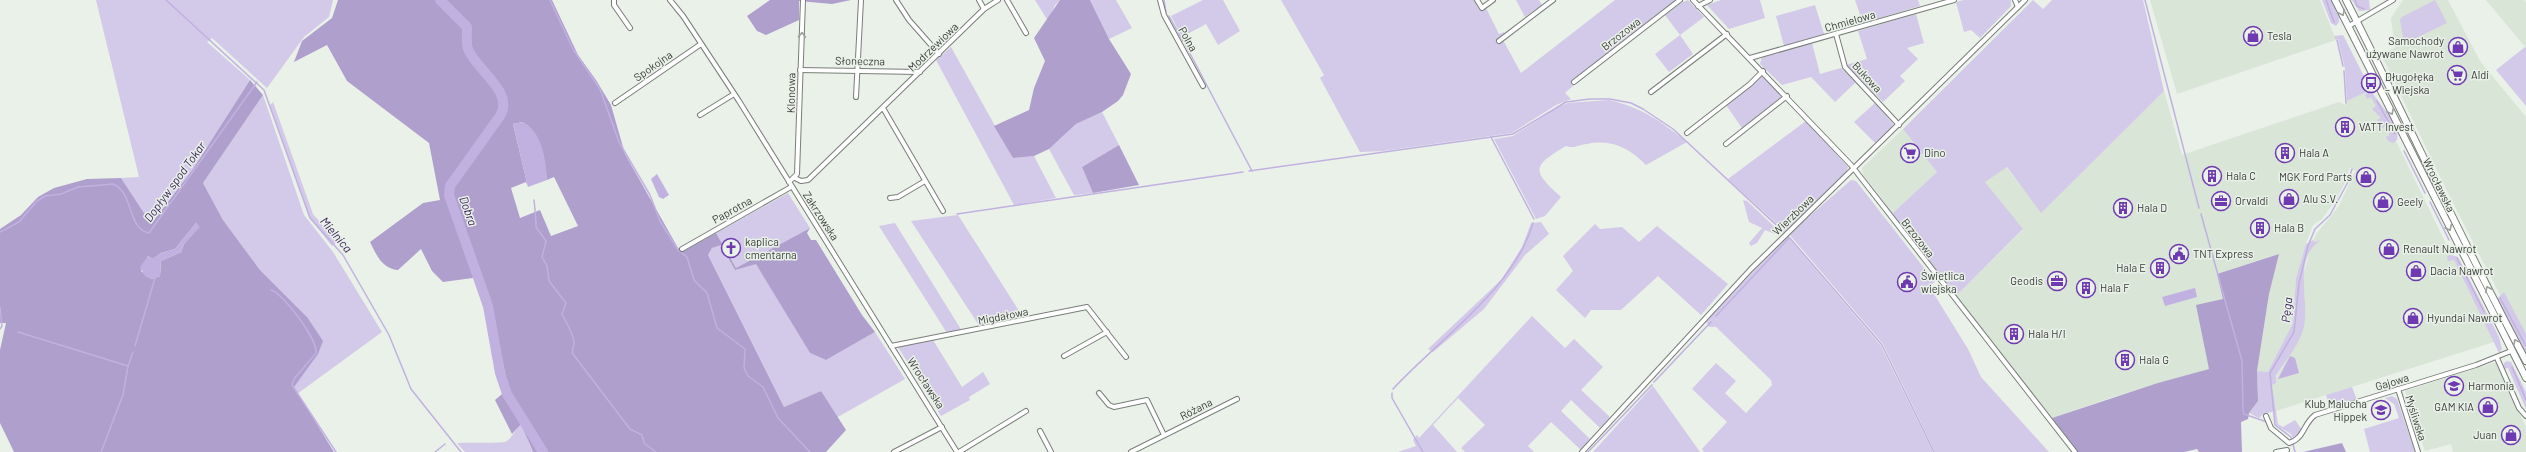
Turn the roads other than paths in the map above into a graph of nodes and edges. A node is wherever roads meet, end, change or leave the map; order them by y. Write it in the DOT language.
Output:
graph roads {
  1 [pos="614,0"];
  2 [pos="670,0"];
  3 [pos="803,0"];
  4 [pos="861,0"];
  5 [pos="896,0"];
  6 [pos="979,0"];
  7 [pos="998,0"];
  8 [pos="1007,0"];
  9 [pos="1160,0"];
  10 [pos="1477,0"];
  11 [pos="1493,0"];
  12 [pos="1553,0"];
  13 [pos="1680,0"];
  14 [pos="1693,0"];
  15 [pos="1710,0"];
  16 [pos="1954,0"];
  17 [pos="2015,0"];
  18 [pos="2025,0"];
  19 [pos="2335,0"];
  20 [pos="2346,0"];
  21 [pos="2392,0"];
  22 [pos="1698,6"];
  23 [pos="2018,7"];
  24 [pos="984,10"];
  25 [pos="2357,22"];
  26 [pos="2348,26"];
  27 [pos="630,28"];
  28 [pos="1026,33"];
  29 [pos="1727,34"];
  30 [pos="1836,34"];
  31 [pos="1499,41"];
  32 [pos="702,44"];
  33 [pos="938,54"];
  34 [pos="1750,58"];
  35 [pos="800,70"];
  36 [pos="858,70"];
  37 [pos="1763,71"];
  38 [pos="920,72"];
  39 [pos="1574,82"];
  40 [pos="1203,86"];
  41 [pos="1651,92"];
  42 [pos="734,94"];
  43 [pos="1787,96"];
  44 [pos="856,97"];
  45 [pos="615,103"];
  46 [pos="883,108"];
  47 [pos="700,115"];
  48 [pos="1899,125"];
  49 [pos="1687,133"];
  50 [pos="1726,144"];
  51 [pos="1854,168"];
  52 [pos="795,178"];
  53 [pos="925,181"];
  54 [pos="788,182"];
  55 [pos="791,187"];
  56 [pos="890,198"];
  57 [pos="944,211"];
  58 [pos="682,249"];
  59 [pos="1106,332"];
  60 [pos="892,348"];
  61 [pos="2511,351"];
  62 [pos="1064,356"];
  63 [pos="1126,357"];
  64 [pos="2497,358"];
  65 [pos="2526,361"];
  66 [pos="2526,378"];
  67 [pos="2398,389"];
  68 [pos="1099,393"];
  69 [pos="1236,400"];
  70 [pos="1026,411"];
  71 [pos="2266,416"];
  72 [pos="2526,416"];
  73 [pos="942,428"];
  74 [pos="1040,431"];
  75 [pos="1164,436"];
  76 [pos="2292,442"];
  77 [pos="2287,451"];
  78 [pos="894,452"];
  79 [pos="958,452"];
  80 [pos="1051,452"];
  81 [pos="1131,452"];
  82 [pos="1582,452"];
  83 [pos="2075,452"];
  84 [pos="2276,452"];
  85 [pos="2418,452"];
  1 -- 27 [label="street"];
  2 -- 32 [label="street, Zakrzowska"];
  35 -- 3 [label="street, Klonowa, one-way"];
  4 -- 36 [label="street"];
  5 -- 33 [label="street"];
  6 -- 24 [label="street"];
  7 -- 24 [label="street, Modrzewiowa"];
  8 -- 28 [label="street"];
  9 -- 40 [label="street, Polna"];
  10 -- 11 [label="street"];
  12 -- 31 [label="street"];
  13 -- 39 [label="street, Brzozowa"];
  14 -- 22 [label="street, Brzozowa"];
  15 -- 22 [label="street"];
  16 -- 30 [label="street, Chmielowa"];
  17 -- 23 [label="street"];
  18 -- 23 [label="street, Wierzbowa"];
  19 -- 26 [label="main road, Wrocławska, one-way"];
  20 -- 25 [label="main road, Wrocławska"];
  21 -- 25 [label="street"];
  22 -- 29 [label="street, Brzozowa"];
  23 -- 48 [label="street, Wierzbowa"];
  24 -- 33 [label="street, Modrzewiowa"];
  25 -- 26 [label="street"];
  65 -- 25 [label="main road, Wrocławska, one-way"];
  26 -- 61 [label="main road, Wrocławska, one-way"];
  29 -- 34 [label="street, Brzozowa"];
  29 -- 41 [label="street"];
  30 -- 34 [label="street, Chmielowa"];
  30 -- 48 [label="street, Bukowa"];
  32 -- 42 [label="street, Zakrzowska"];
  32 -- 45 [label="street, Spokojna"];
  33 -- 38 [label="street, Modrzewiowa"];
  34 -- 37 [label="street, Brzozowa"];
  35 -- 36 [label="street, Słoneczna"];
  35 -- 52 [label="street, Klonowa"];
  36 -- 38 [label="street, Słoneczna"];
  36 -- 44 [label="street"];
  37 -- 43 [label="street, Brzozowa"];
  37 -- 49 [label="street"];
  38 -- 46 [label="street, Modrzewiowa"];
  42 -- 47 [label="street"];
  42 -- 54 [label="street, Zakrzowska"];
  43 -- 50 [label="street"];
  43 -- 51 [label="street, Brzozowa"];
  46 -- 52 [label="street, Modrzewiowa"];
  46 -- 53 [label="street"];
  48 -- 51 [label="street, Wierzbowa"];
  51 -- 82 [label="street, Wierzbowa"];
  51 -- 83 [label="street, Brzozowa"];
  52 -- 54 [label="street"];
  53 -- 56 [label="street"];
  53 -- 57 [label="street"];
  54 -- 55 [label="street, Zakrzowska"];
  55 -- 58 [label="street, Paprotna"];
  55 -- 60 [label="street, Zakrzowska"];
  59 -- 60 [label="street, Migdałowa"];
  59 -- 62 [label="street"];
  59 -- 63 [label="street, Migdałowa"];
  60 -- 73 [label="street, Wrocławska"];
  61 -- 64 [label="street, Gajowa"];
  61 -- 66 [label="main road, Wrocławska"];
  64 -- 67 [label="street, Gajowa"];
  64 -- 72 [label="street"];
  67 -- 76 [label="street, Gajowa"];
  67 -- 85 [label="street, Myśliwska"];
  68 -- 75 [label="street"];
  69 -- 75 [label="street, Różana"];
  70 -- 79 [label="street, Wrocławska"];
  71 -- 76 [label="street"];
  73 -- 78 [label="street"];
  73 -- 79 [label="street, Wrocławska"];
  74 -- 80 [label="street"];
  75 -- 81 [label="street, Różana"];
  76 -- 77 [label="street, Gajowa"];
  77 -- 84 [label="street, Gajowa"];
}
